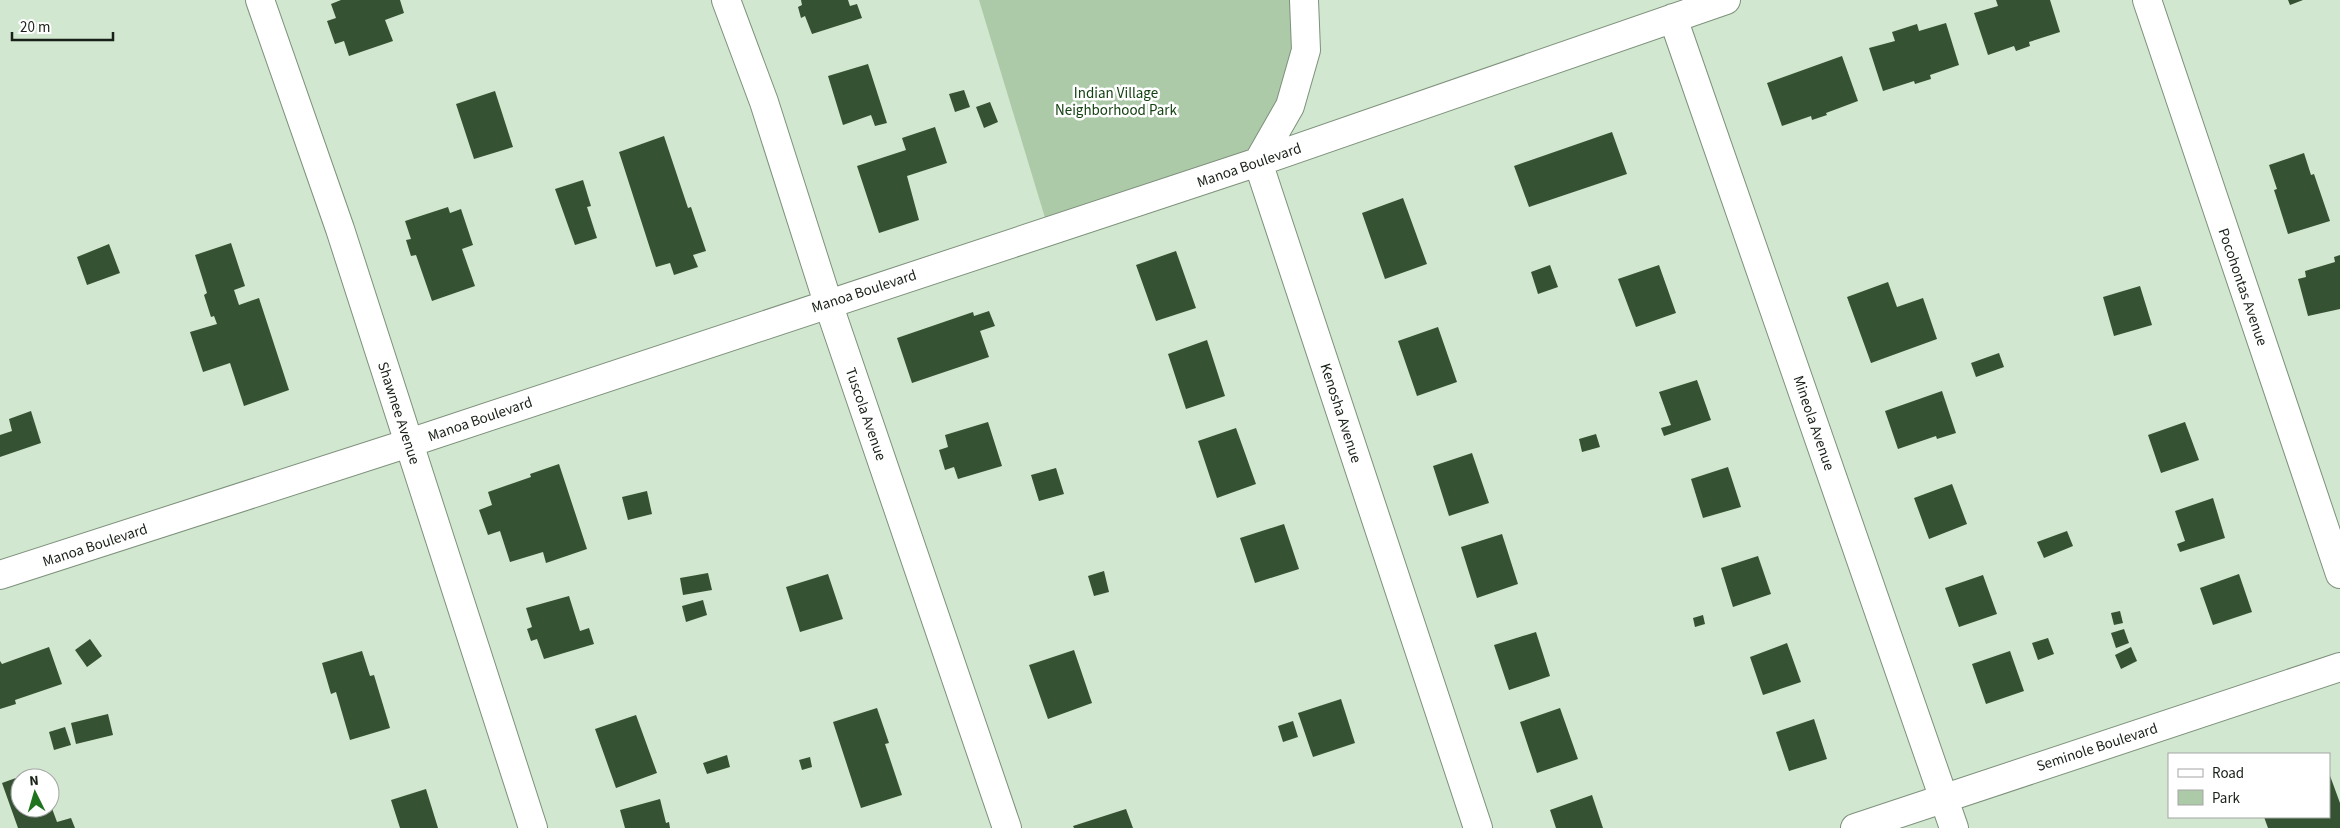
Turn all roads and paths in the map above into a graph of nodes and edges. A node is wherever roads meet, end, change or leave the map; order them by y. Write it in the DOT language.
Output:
graph roads {
  1 [pos="260,0"];
  2 [pos="726,0"];
  3 [pos="1304,0"];
  4 [pos="1726,0"];
  5 [pos="2147,0"];
  6 [pos="1673,18"];
  7 [pos="1258,162"];
  8 [pos="828,303"];
  9 [pos="409,443"];
  10 [pos="2340,574"];
  11 [pos="0,575"];
  12 [pos="2340,667"];
  13 [pos="1945,798"];
  14 [pos="532,828"];
  15 [pos="1007,828"];
  16 [pos="1478,828"];
  17 [pos="1855,828"];
  18 [pos="1954,828"];
  1 -- 9 [label="street, Shawnee Avenue"];
  2 -- 8 [label="street, Tuscola Avenue"];
  3 -- 7 [label="street"];
  4 -- 6 [label="street, Manoa Boulevard"];
  5 -- 10 [label="street, Pocohontas Avenue"];
  6 -- 7 [label="street, Manoa Boulevard"];
  6 -- 13 [label="street, Mineola Avenue"];
  7 -- 8 [label="street, Manoa Boulevard"];
  7 -- 16 [label="street, Kenosha Avenue"];
  8 -- 9 [label="street, Manoa Boulevard"];
  8 -- 15 [label="street, Tuscola Avenue"];
  9 -- 11 [label="street, Manoa Boulevard"];
  9 -- 14 [label="street, Shawnee Avenue"];
  12 -- 13 [label="street, Seminole Boulevard"];
  13 -- 17 [label="street, Seminole Boulevard"];
  13 -- 18 [label="street, Mineola Avenue"];
}
